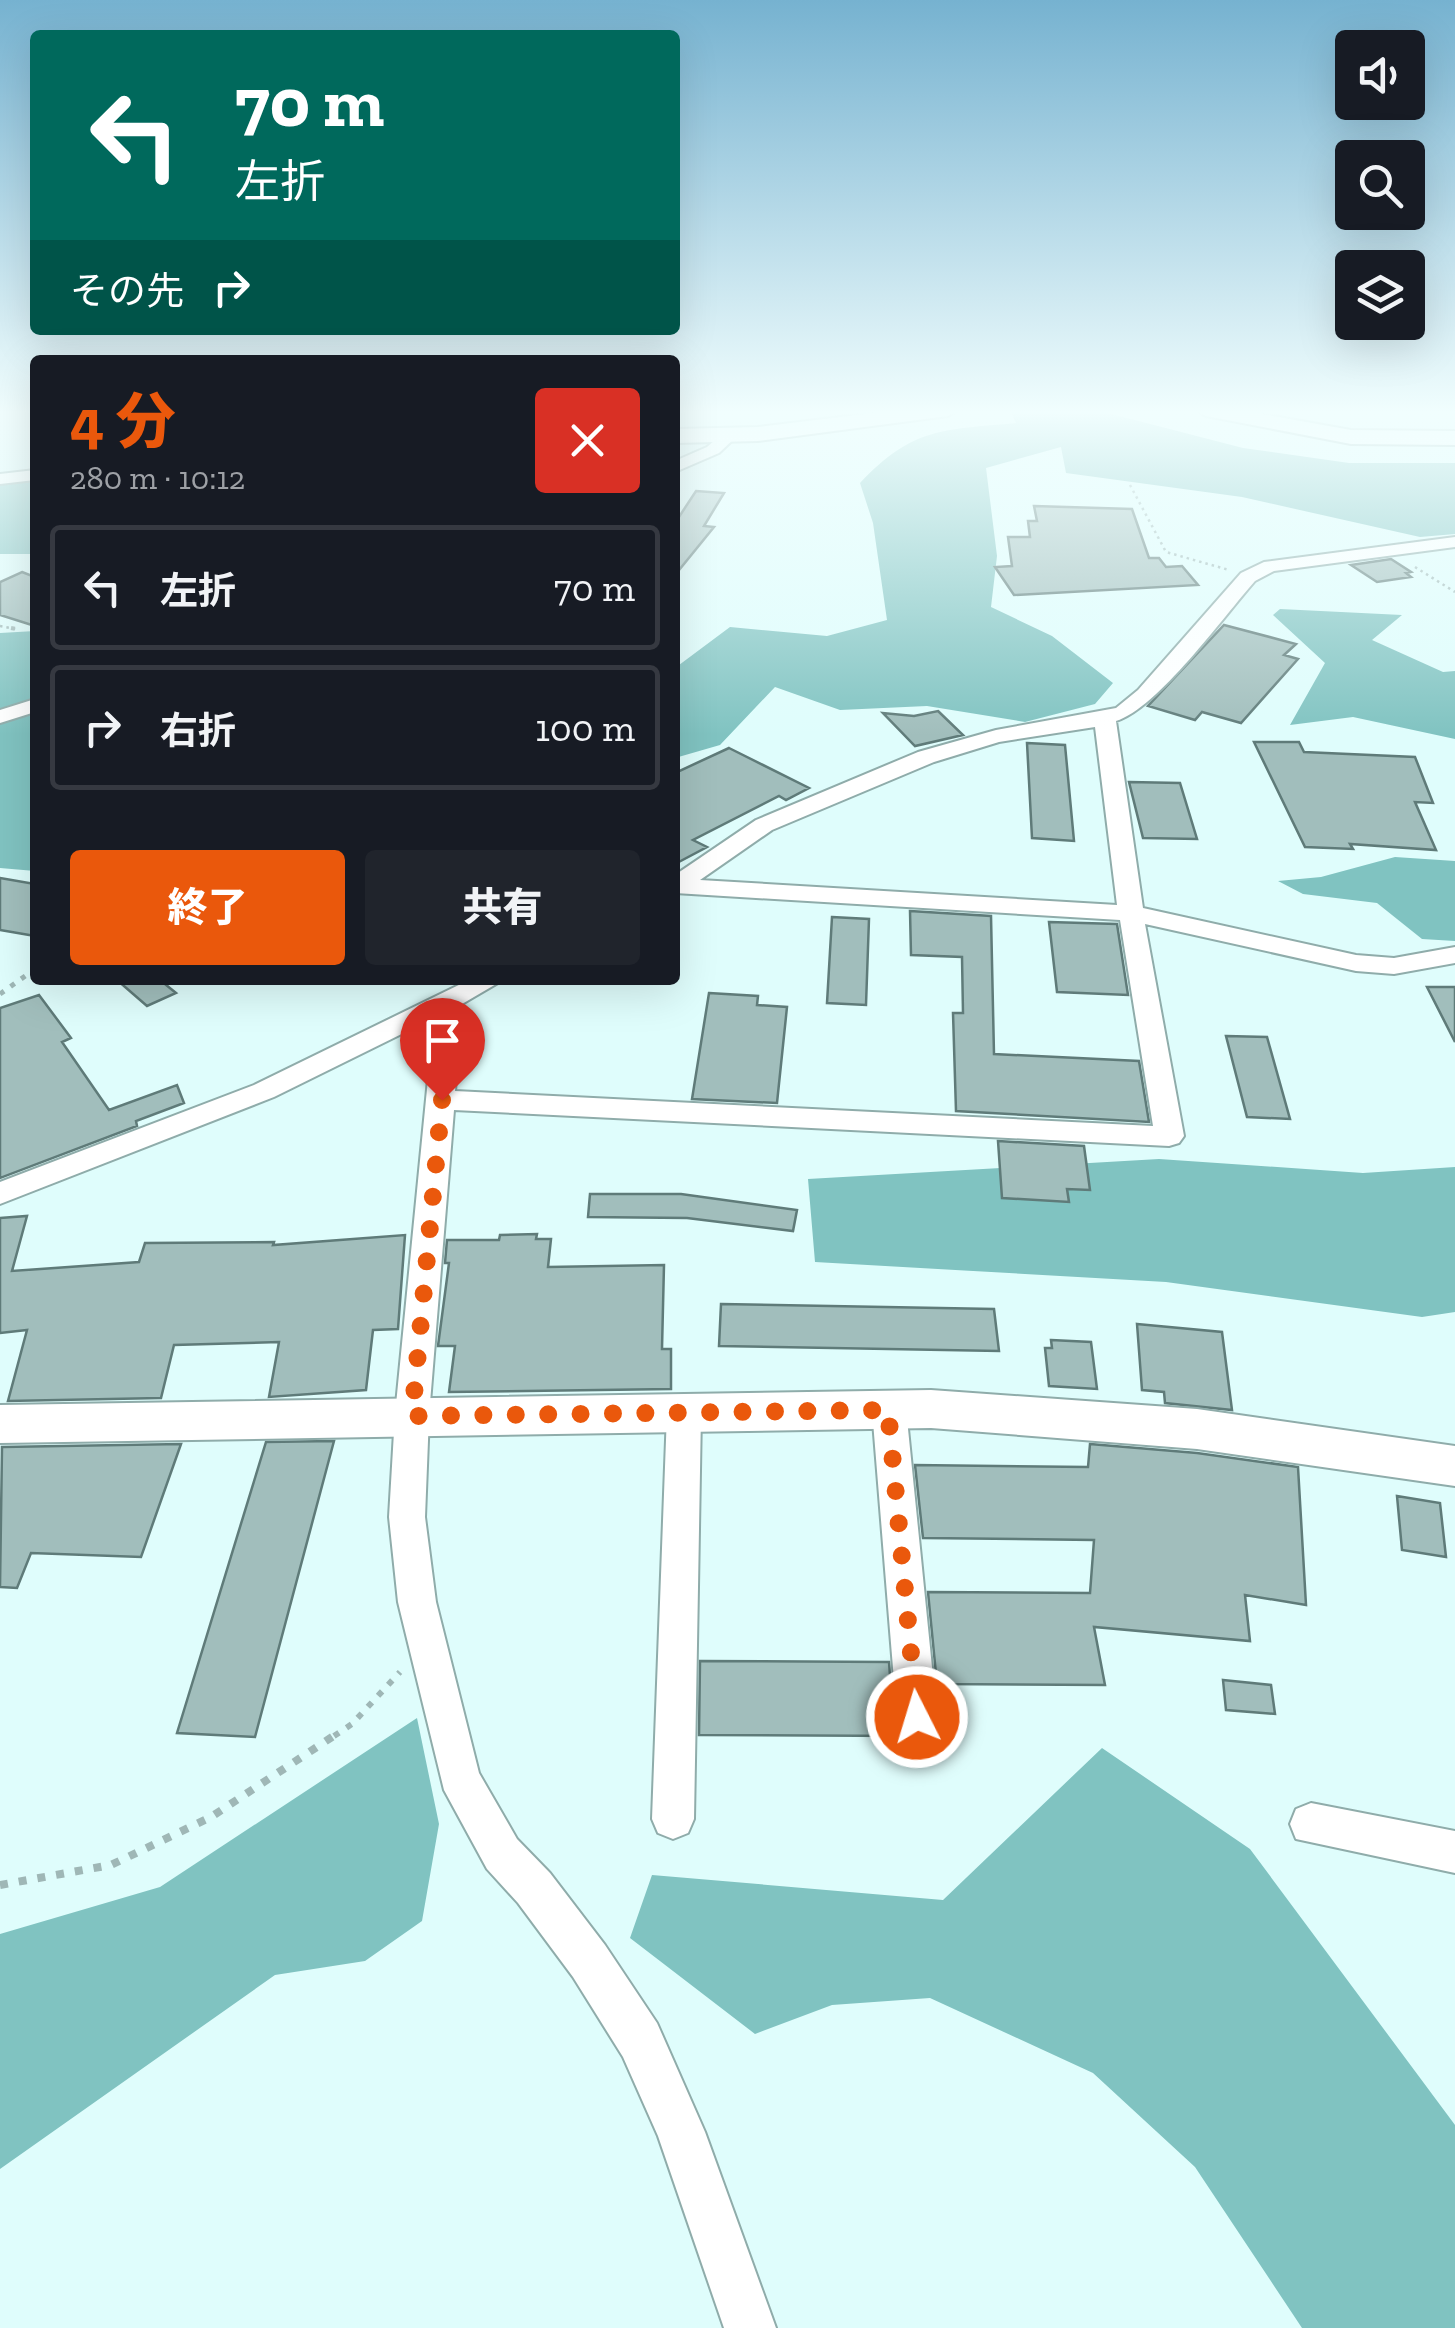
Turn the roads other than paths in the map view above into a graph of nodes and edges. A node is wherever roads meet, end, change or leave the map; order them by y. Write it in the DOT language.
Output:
graph roads {
  1 [pos="1454,542"];
  2 [pos="30,706"];
  3 [pos="0,717"];
  4 [pos="1105,718"];
  5 [pos="680,883"];
  6 [pos="680,886"];
  7 [pos="1132,913"];
  8 [pos="1455,955"];
  9 [pos="480,985"];
  10 [pos="449,1001"];
  11 [pos="442,1100"];
  12 [pos="0,1194"];
  13 [pos="888,1410"];
  14 [pos="684,1413"];
  15 [pos="412,1416"];
  16 [pos="0,1424"];
  17 [pos="1455,1466"];
  18 [pos="917,1717"];
  19 [pos="673,1819"];
  20 [pos="1311,1824"];
  21 [pos="1455,1852"];
  22 [pos="750,2328"];
  1 -- 4 [label="street"];
  2 -- 3 [label="street"];
  4 -- 5 [label="street"];
  4 -- 7 [label="street"];
  6 -- 7 [label="street"];
  7 -- 8 [label="street"];
  7 -- 11 [label="street"];
  9 -- 10 [label="street"];
  10 -- 11 [label="street"];
  10 -- 12 [label="street"];
  11 -- 15 [label="street"];
  13 -- 14 [label="street"];
  13 -- 17 [label="street"];
  13 -- 18 [label="street"];
  14 -- 15 [label="street"];
  14 -- 19 [label="street"];
  15 -- 16 [label="street"];
  15 -- 22 [label="street"];
  20 -- 21 [label="street"];
}
